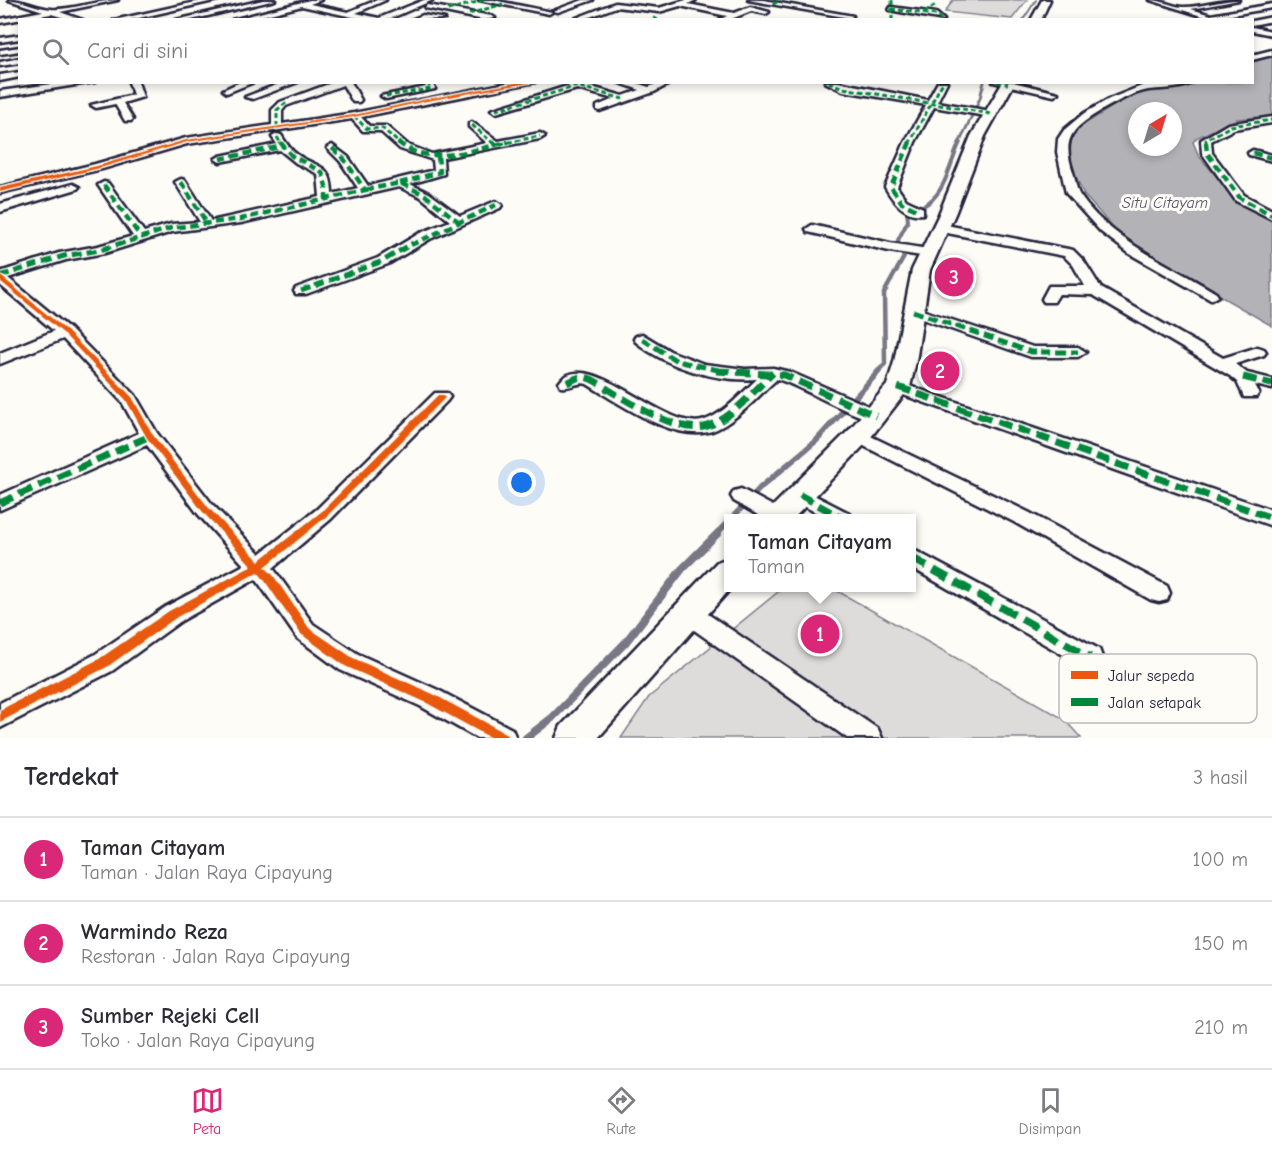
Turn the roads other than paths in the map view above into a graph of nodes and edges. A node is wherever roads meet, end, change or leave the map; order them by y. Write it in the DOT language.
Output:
graph roads {
  1 [pos="7,0"];
  2 [pos="12,0"];
  3 [pos="115,0"];
  4 [pos="215,0"];
  5 [pos="252,0"];
  6 [pos="272,0"];
  7 [pos="383,0"];
  8 [pos="454,0"];
  9 [pos="483,0"];
  10 [pos="590,0"];
  11 [pos="695,0"];
  12 [pos="751,0"];
  13 [pos="781,0"];
  14 [pos="819,0"];
  15 [pos="892,0"];
  16 [pos="1046,0"];
  17 [pos="1144,0"];
  18 [pos="1166,0"];
  19 [pos="1236,0"];
  20 [pos="0,1"];
  21 [pos="332,1"];
  22 [pos="628,1"];
  23 [pos="1155,1"];
  24 [pos="52,2"];
  25 [pos="262,2"];
  26 [pos="540,2"];
  27 [pos="428,3"];
  28 [pos="771,3"];
  29 [pos="317,4"];
  30 [pos="503,4"];
  31 [pos="615,4"];
  32 [pos="680,4"];
  33 [pos="937,4"];
  34 [pos="32,6"];
  35 [pos="667,6"];
  36 [pos="843,6"];
  37 [pos="1272,6"];
  38 [pos="524,8"];
  39 [pos="800,8"];
  40 [pos="10,9"];
  41 [pos="750,9"];
  42 [pos="891,9"];
  43 [pos="1183,9"];
  44 [pos="448,10"];
  45 [pos="600,10"];
  46 [pos="55,11"];
  47 [pos="552,12"];
  48 [pos="771,13"];
  49 [pos="827,13"];
  50 [pos="263,14"];
  51 [pos="349,14"];
  52 [pos="469,14"];
  53 [pos="681,14"];
  54 [pos="735,15"];
  55 [pos="919,15"];
  56 [pos="135,16"];
  57 [pos="638,16"];
  58 [pos="850,16"];
  59 [pos="81,18"];
  60 [pos="126,18"];
  61 [pos="140,18"];
  62 [pos="188,18"];
  63 [pos="244,18"];
  64 [pos="279,18"];
  65 [pos="369,18"];
  66 [pos="385,18"];
  67 [pos="486,18"];
  68 [pos="493,18"];
  69 [pos="537,18"];
  70 [pos="578,18"];
  71 [pos="655,18"];
  72 [pos="727,18"];
  73 [pos="751,18"];
  74 [pos="892,18"];
  75 [pos="939,18"];
  76 [pos="1037,18"];
  77 [pos="1210,18"];
  78 [pos="11,19"];
  79 [pos="1272,19"];
  80 [pos="0,21"];
  81 [pos="18,23"];
  82 [pos="18,24"];
  83 [pos="1254,25"];
  84 [pos="1254,27"];
  85 [pos="0,29"];
  86 [pos="1272,32"];
  87 [pos="18,37"];
  88 [pos="0,40"];
  89 [pos="18,49"];
  90 [pos="0,52"];
  91 [pos="1272,52"];
  92 [pos="1254,57"];
  93 [pos="18,60"];
  94 [pos="0,64"];
  95 [pos="18,76"];
  96 [pos="0,78"];
  97 [pos="76,84"];
  98 [pos="134,84"];
  99 [pos="244,84"];
  100 [pos="288,84"];
  101 [pos="339,84"];
  102 [pos="346,84"];
  103 [pos="409,84"];
  104 [pos="427,84"];
  105 [pos="519,84"];
  106 [pos="568,84"];
  107 [pos="628,84"];
  108 [pos="664,84"];
  109 [pos="942,84"];
  110 [pos="1004,84"];
  111 [pos="1010,84"];
  112 [pos="1176,84"];
  113 [pos="393,86"];
  114 [pos="577,86"];
  115 [pos="847,86"];
  116 [pos="226,90"];
  117 [pos="651,90"];
  118 [pos="1054,93"];
  119 [pos="0,94"];
  120 [pos="386,96"];
  121 [pos="250,97"];
  122 [pos="623,99"];
  123 [pos="356,100"];
  124 [pos="118,101"];
  125 [pos="96,105"];
  126 [pos="935,105"];
  127 [pos="600,108"];
  128 [pos="496,110"];
  129 [pos="986,113"];
  130 [pos="354,116"];
  131 [pos="128,119"];
  132 [pos="1272,120"];
  133 [pos="472,125"];
  134 [pos="540,136"];
  135 [pos="279,137"];
  136 [pos="496,145"];
  137 [pos="332,148"];
  138 [pos="1253,153"];
  139 [pos="438,157"];
  140 [pos="1272,158"];
  141 [pos="220,159"];
  142 [pos="181,182"];
  143 [pos="400,183"];
  144 [pos="104,185"];
  145 [pos="73,187"];
  146 [pos="0,190"];
  147 [pos="365,190"];
  148 [pos="326,198"];
  149 [pos="496,205"];
  150 [pos="0,208"];
  151 [pos="914,210"];
  152 [pos="1272,215"];
  153 [pos="459,222"];
  154 [pos="208,225"];
  155 [pos="941,228"];
  156 [pos="812,229"];
  157 [pos="140,236"];
  158 [pos="918,252"];
  159 [pos="0,277"];
  160 [pos="301,291"];
  161 [pos="1096,291"];
  162 [pos="1211,296"];
  163 [pos="1049,299"];
  164 [pos="912,311"];
  165 [pos="65,332"];
  166 [pos="642,339"];
  167 [pos="1078,352"];
  168 [pos="1258,352"];
  169 [pos="0,359"];
  170 [pos="1222,363"];
  171 [pos="773,373"];
  172 [pos="1243,377"];
  173 [pos="567,382"];
  174 [pos="1272,384"];
  175 [pos="898,387"];
  176 [pos="1250,393"];
  177 [pos="441,397"];
  178 [pos="876,416"];
  179 [pos="150,436"];
  180 [pos="858,436"];
  181 [pos="800,495"];
  182 [pos="0,503"];
  183 [pos="761,508"];
  184 [pos="833,514"];
  185 [pos="1272,518"];
  186 [pos="916,560"];
  187 [pos="259,567"];
  188 [pos="724,575"];
  189 [pos="1159,593"];
  190 [pos="688,613"];
  191 [pos="1085,654"];
  192 [pos="0,716"];
  193 [pos="500,736"];
  194 [pos="574,738"];
  195 [pos="868,738"];
  1 -- 20 [label="street"];
  2 -- 34 [label="street"];
  3 -- 46 [label="street"];
  4 -- 56 [label="street"];
  5 -- 25 [label="street"];
  6 -- 25 [label="street"];
  7 -- 51 [label="street"];
  8 -- 27 [label="street"];
  9 -- 30 [label="street"];
  9 -- 44 [label="street"];
  10 -- 47 [label="street"];
  11 -- 32 [label="street"];
  11 -- 41 [label="street"];
  12 -- 28 [label="street"];
  13 -- 28 [label="street"];
  14 -- 39 [label="street"];
  15 -- 42 [label="street"];
  16 -- 76 [label="main road"];
  17 -- 77 [label="street"];
  18 -- 23 [label="street"];
  19 -- 43 [label="street"];
  21 -- 29 [label="street"];
  22 -- 31 [label="street"];
  23 -- 43 [label="street"];
  24 -- 34 [label="street"];
  25 -- 62 [label="street"];
  26 -- 38 [label="street"];
  27 -- 44 [label="street"];
  27 -- 66 [label="street"];
  28 -- 39 [label="street"];
  28 -- 41 [label="street"];
  29 -- 50 [label="street"];
  29 -- 51 [label="street"];
  30 -- 38 [label="street"];
  30 -- 52 [label="street"];
  31 -- 35 [label="street"];
  31 -- 45 [label="street"];
  32 -- 35 [label="street"];
  32 -- 54 [label="street"];
  33 -- 55 [label="street"];
  34 -- 40 [label="street"];
  34 -- 46 [label="street"];
  35 -- 53 [label="street"];
  35 -- 71 [label="street"];
  36 -- 49 [label="street"];
  37 -- 77 [label="street"];
  38 -- 47 [label="street"];
  38 -- 68 [label="street"];
  39 -- 49 [label="street"];
  41 -- 48 [label="street"];
  41 -- 54 [label="street"];
  42 -- 55 [label="street"];
  42 -- 74 [label="street"];
  43 -- 77 [label="street"];
  44 -- 52 [label="street"];
  45 -- 57 [label="street"];
  45 -- 70 [label="street"];
  46 -- 59 [label="street"];
  46 -- 78 [label="street"];
  47 -- 69 [label="street"];
  47 -- 70 [label="street"];
  49 -- 58 [label="street"];
  50 -- 63 [label="street"];
  50 -- 64 [label="street"];
  51 -- 65 [label="street"];
  52 -- 67 [label="street"];
  54 -- 72 [label="street"];
  54 -- 73 [label="street"];
  55 -- 75 [label="street"];
  56 -- 60 [label="street"];
  56 -- 61 [label="street"];
  78 -- 80 [label="street"];
  78 -- 81 [label="street"];
  79 -- 83 [label="street"];
  82 -- 85 [label="street"];
  84 -- 86 [label="street"];
  87 -- 88 [label="street"];
  89 -- 90 [label="street"];
  91 -- 92 [label="street"];
  93 -- 94 [label="street"];
  95 -- 96 [label="street"];
  97 -- 119 [label="street"];
  98 -- 124 [label="street"];
  99 -- 116 [label="street"];
  100 -- 121 [label="street"];
  101 -- 135 [label="street"];
  102 -- 123 [label="street"];
  103 -- 113 [label="street"];
  104 -- 120 [label="street"];
  105 -- 130 [label="street"];
  106 -- 114 [label="street"];
  107 -- 117 [label="street"];
  108 -- 117 [label="street"];
  109 -- 126 [label="street"];
  110 -- 129 [label="main road"];
  111 -- 118 [label="street"];
  112 -- 162 [label="street"];
  114 -- 122 [label="street"];
  114 -- 128 [label="street"];
  115 -- 126 [label="street"];
  117 -- 122 [label="street"];
  122 -- 127 [label="street"];
  124 -- 125 [label="street"];
  124 -- 131 [label="street"];
  126 -- 129 [label="street"];
  126 -- 151 [label="street"];
  129 -- 155 [label="main road"];
  130 -- 135 [label="street"];
  130 -- 139 [label="street"];
  132 -- 152 [label="street"];
  133 -- 136 [label="street"];
  134 -- 136 [label="street"];
  135 -- 141 [label="street"];
  135 -- 146 [label="street"];
  135 -- 148 [label="street"];
  136 -- 139 [label="street"];
  137 -- 147 [label="street"];
  138 -- 140 [label="street"];
  139 -- 143 [label="street"];
  142 -- 154 [label="street"];
  143 -- 147 [label="street"];
  143 -- 153 [label="street"];
  144 -- 157 [label="street"];
  145 -- 150 [label="street"];
  147 -- 148 [label="street"];
  148 -- 154 [label="street"];
  149 -- 153 [label="street"];
  153 -- 160 [label="street"];
  154 -- 157 [label="street"];
  155 -- 158 [label="main road"];
  155 -- 161 [label="street"];
  156 -- 158 [label="street"];
  157 -- 159 [label="street"];
  158 -- 164 [label="main road"];
  159 -- 165 [label="street"];
  161 -- 163 [label="street"];
  161 -- 170 [label="street"];
  164 -- 167 [label="street"];
  164 -- 175 [label="main road"];
  165 -- 169 [label="street"];
  165 -- 179 [label="street"];
  166 -- 171 [label="street"];
  168 -- 170 [label="street"];
  170 -- 172 [label="street"];
  171 -- 173 [label="street"];
  171 -- 178 [label="street"];
  172 -- 174 [label="street"];
  172 -- 176 [label="street"];
  175 -- 178 [label="main road"];
  175 -- 185 [label="street"];
  177 -- 187 [label="street"];
  178 -- 180 [label="main road"];
  179 -- 182 [label="street"];
  179 -- 187 [label="street"];
  180 -- 181 [label="main road"];
  180 -- 189 [label="street"];
  181 -- 183 [label="main road"];
  181 -- 184 [label="street"];
  186 -- 191 [label="street"];
  187 -- 192 [label="street"];
  187 -- 193 [label="street"];
  188 -- 190 [label="main road"];
  190 -- 194 [label="main road"];
  190 -- 195 [label="street"];
}
